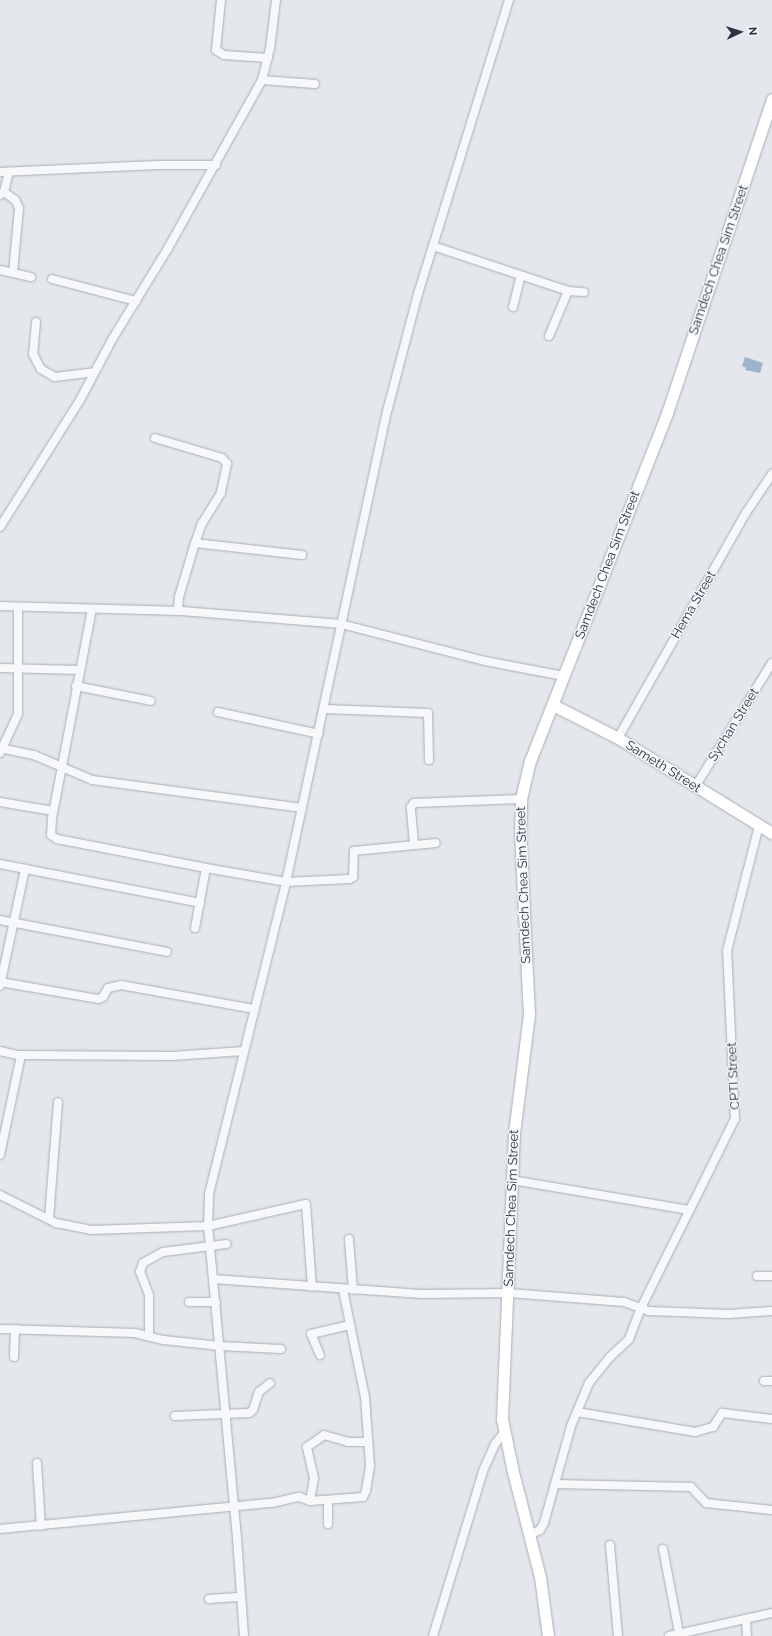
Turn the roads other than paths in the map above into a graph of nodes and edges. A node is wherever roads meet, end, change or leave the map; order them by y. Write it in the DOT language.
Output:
graph roads {
  1 [pos="221,0"];
  2 [pos="276,0"];
  3 [pos="509,0"];
  4 [pos="268,58"];
  5 [pos="262,80"];
  6 [pos="315,84"];
  7 [pos="772,99"];
  8 [pos="216,165"];
  9 [pos="4,172"];
  10 [pos="2,193"];
  11 [pos="433,246"];
  12 [pos="0,270"];
  13 [pos="13,273"];
  14 [pos="521,276"];
  15 [pos="30,277"];
  16 [pos="52,280"];
  17 [pos="568,291"];
  18 [pos="584,292"];
  19 [pos="136,301"];
  20 [pos="513,307"];
  21 [pos="36,322"];
  22 [pos="549,336"];
  23 [pos="94,372"];
  24 [pos="155,438"];
  25 [pos="772,474"];
  26 [pos="3,516"];
  27 [pos="0,527"];
  28 [pos="195,543"];
  29 [pos="302,555"];
  30 [pos="0,606"];
  31 [pos="18,607"];
  32 [pos="92,609"];
  33 [pos="178,611"];
  34 [pos="342,624"];
  35 [pos="772,663"];
  36 [pos="0,668"];
  37 [pos="18,668"];
  38 [pos="80,670"];
  39 [pos="564,676"];
  40 [pos="76,686"];
  41 [pos="151,701"];
  42 [pos="552,705"];
  43 [pos="325,709"];
  44 [pos="218,712"];
  45 [pos="319,734"];
  46 [pos="618,738"];
  47 [pos="0,750"];
  48 [pos="429,760"];
  49 [pos="61,767"];
  50 [pos="695,787"];
  51 [pos="521,799"];
  52 [pos="0,802"];
  53 [pos="302,808"];
  54 [pos="53,811"];
  55 [pos="759,826"];
  56 [pos="772,833"];
  57 [pos="436,843"];
  58 [pos="414,844"];
  59 [pos="0,864"];
  60 [pos="206,868"];
  61 [pos="25,869"];
  62 [pos="286,882"];
  63 [pos="200,903"];
  64 [pos="0,920"];
  65 [pos="16,923"];
  66 [pos="196,928"];
  67 [pos="167,952"];
  68 [pos="0,984"];
  69 [pos="255,1009"];
  70 [pos="0,1051"];
  71 [pos="244,1051"];
  72 [pos="21,1056"];
  73 [pos="58,1102"];
  74 [pos="0,1155"];
  75 [pos="512,1180"];
  76 [pos="0,1195"];
  77 [pos="689,1210"];
  78 [pos="49,1219"];
  79 [pos="208,1226"];
  80 [pos="349,1239"];
  81 [pos="226,1244"];
  82 [pos="210,1246"];
  83 [pos="757,1276"];
  84 [pos="772,1276"];
  85 [pos="213,1279"];
  86 [pos="312,1287"];
  87 [pos="344,1290"];
  88 [pos="353,1290"];
  89 [pos="509,1293"];
  90 [pos="189,1302"];
  91 [pos="216,1302"];
  92 [pos="641,1308"];
  93 [pos="772,1311"];
  94 [pos="350,1325"];
  95 [pos="0,1329"];
  96 [pos="15,1329"];
  97 [pos="149,1336"];
  98 [pos="220,1346"];
  99 [pos="281,1349"];
  100 [pos="320,1355"];
  101 [pos="14,1357"];
  102 [pos="270,1383"];
  103 [pos="578,1412"];
  104 [pos="226,1415"];
  105 [pos="175,1416"];
  106 [pos="772,1419"];
  107 [pos="504,1433"];
  108 [pos="368,1442"];
  109 [pos="37,1464"];
  110 [pos="555,1484"];
  111 [pos="328,1500"];
  112 [pos="310,1501"];
  113 [pos="234,1507"];
  114 [pos="772,1510"];
  115 [pos="328,1524"];
  116 [pos="42,1526"];
  117 [pos="0,1529"];
  118 [pos="530,1535"];
  119 [pos="610,1545"];
  120 [pos="664,1550"];
  121 [pos="241,1597"];
  122 [pos="209,1599"];
  123 [pos="772,1612"];
  124 [pos="746,1619"];
  125 [pos="679,1634"];
  126 [pos="244,1636"];
  127 [pos="433,1636"];
  128 [pos="548,1636"];
  129 [pos="618,1636"];
  130 [pos="669,1636"];
  131 [pos="747,1636"];
  1 -- 4 [label="street"];
  2 -- 4 [label="street"];
  3 -- 11 [label="street"];
  4 -- 5 [label="street"];
  5 -- 6 [label="street"];
  5 -- 8 [label="street"];
  7 -- 39 [label="street, Samdech Chea Sim Street"];
  8 -- 9 [label="street"];
  8 -- 19 [label="street"];
  9 -- 10 [label="street"];
  10 -- 13 [label="street"];
  11 -- 14 [label="street"];
  11 -- 34 [label="street"];
  12 -- 13 [label="street"];
  13 -- 15 [label="street"];
  14 -- 17 [label="street"];
  14 -- 20 [label="street"];
  16 -- 19 [label="street"];
  17 -- 18 [label="street"];
  17 -- 22 [label="street"];
  19 -- 23 [label="street"];
  21 -- 23 [label="street"];
  23 -- 26 [label="street"];
  24 -- 28 [label="street"];
  25 -- 46 [label="street, Hema Street"];
  26 -- 27 [label="street"];
  28 -- 29 [label="street"];
  28 -- 33 [label="street"];
  30 -- 31 [label="street"];
  31 -- 32 [label="street"];
  31 -- 37 [label="street"];
  32 -- 33 [label="street"];
  32 -- 38 [label="street"];
  33 -- 34 [label="street"];
  34 -- 39 [label="street"];
  34 -- 43 [label="street"];
  35 -- 50 [label="street, Sychan Street"];
  36 -- 37 [label="street"];
  37 -- 38 [label="street"];
  37 -- 47 [label="street"];
  38 -- 40 [label="street"];
  39 -- 42 [label="street, Samdech Chea Sim Street"];
  40 -- 41 [label="street"];
  40 -- 49 [label="street"];
  42 -- 46 [label="street, Sameth Street"];
  42 -- 51 [label="street, Samdech Chea Sim Street"];
  43 -- 45 [label="street"];
  43 -- 48 [label="street"];
  44 -- 45 [label="street"];
  45 -- 53 [label="street"];
  46 -- 50 [label="street, Sameth Street"];
  47 -- 49 [label="street"];
  49 -- 53 [label="street"];
  49 -- 54 [label="street"];
  50 -- 55 [label="street, Sameth Street"];
  51 -- 58 [label="street"];
  51 -- 75 [label="street, Samdech Chea Sim Street"];
  52 -- 54 [label="street"];
  53 -- 62 [label="street"];
  54 -- 60 [label="street"];
  55 -- 56 [label="street, Sameth Street"];
  55 -- 77 [label="street, CPTI Street"];
  57 -- 58 [label="street"];
  58 -- 62 [label="street"];
  59 -- 61 [label="street"];
  60 -- 62 [label="street"];
  60 -- 63 [label="street"];
  61 -- 63 [label="street"];
  61 -- 65 [label="street"];
  62 -- 69 [label="street"];
  63 -- 66 [label="street"];
  64 -- 65 [label="street"];
  65 -- 67 [label="street"];
  65 -- 68 [label="street"];
  68 -- 69 [label="street"];
  69 -- 71 [label="street"];
  70 -- 72 [label="street"];
  71 -- 72 [label="street"];
  71 -- 79 [label="street"];
  72 -- 74 [label="street"];
  73 -- 78 [label="street"];
  75 -- 77 [label="street"];
  75 -- 89 [label="street, Samdech Chea Sim Street"];
  76 -- 78 [label="street"];
  77 -- 92 [label="street, CPTI Street"];
  78 -- 79 [label="street"];
  79 -- 82 [label="street"];
  79 -- 86 [label="street"];
  80 -- 88 [label="street"];
  81 -- 82 [label="street"];
  82 -- 85 [label="street"];
  82 -- 97 [label="street"];
  83 -- 84 [label="street"];
  85 -- 86 [label="street"];
  85 -- 91 [label="street"];
  86 -- 87 [label="street"];
  87 -- 88 [label="street"];
  87 -- 94 [label="street"];
  88 -- 89 [label="street"];
  89 -- 92 [label="street"];
  89 -- 107 [label="street, Samdech Chea Sim Street"];
  90 -- 91 [label="street"];
  91 -- 98 [label="street"];
  92 -- 93 [label="street"];
  92 -- 103 [label="street, CPTI Street"];
  94 -- 100 [label="street"];
  94 -- 108 [label="street"];
  95 -- 96 [label="street"];
  96 -- 97 [label="street"];
  96 -- 101 [label="street"];
  97 -- 98 [label="street"];
  98 -- 99 [label="street"];
  98 -- 104 [label="street"];
  102 -- 104 [label="street"];
  103 -- 106 [label="street"];
  103 -- 110 [label="street, CPTI Street"];
  104 -- 105 [label="street"];
  104 -- 113 [label="street"];
  107 -- 118 [label="street, Samdech Chea Sim Street"];
  107 -- 127 [label="street"];
  108 -- 111 [label="street"];
  108 -- 112 [label="street"];
  109 -- 116 [label="street"];
  110 -- 114 [label="street"];
  110 -- 118 [label="street, CPTI Street"];
  111 -- 112 [label="street"];
  111 -- 115 [label="street"];
  112 -- 113 [label="street"];
  113 -- 116 [label="street"];
  113 -- 121 [label="street"];
  116 -- 117 [label="street"];
  118 -- 128 [label="street, Samdech Chea Sim Street"];
  119 -- 129 [label="street"];
  120 -- 125 [label="street"];
  121 -- 122 [label="street"];
  121 -- 126 [label="street"];
  123 -- 124 [label="street"];
  124 -- 125 [label="street"];
  124 -- 131 [label="street"];
  125 -- 130 [label="street"];
}
